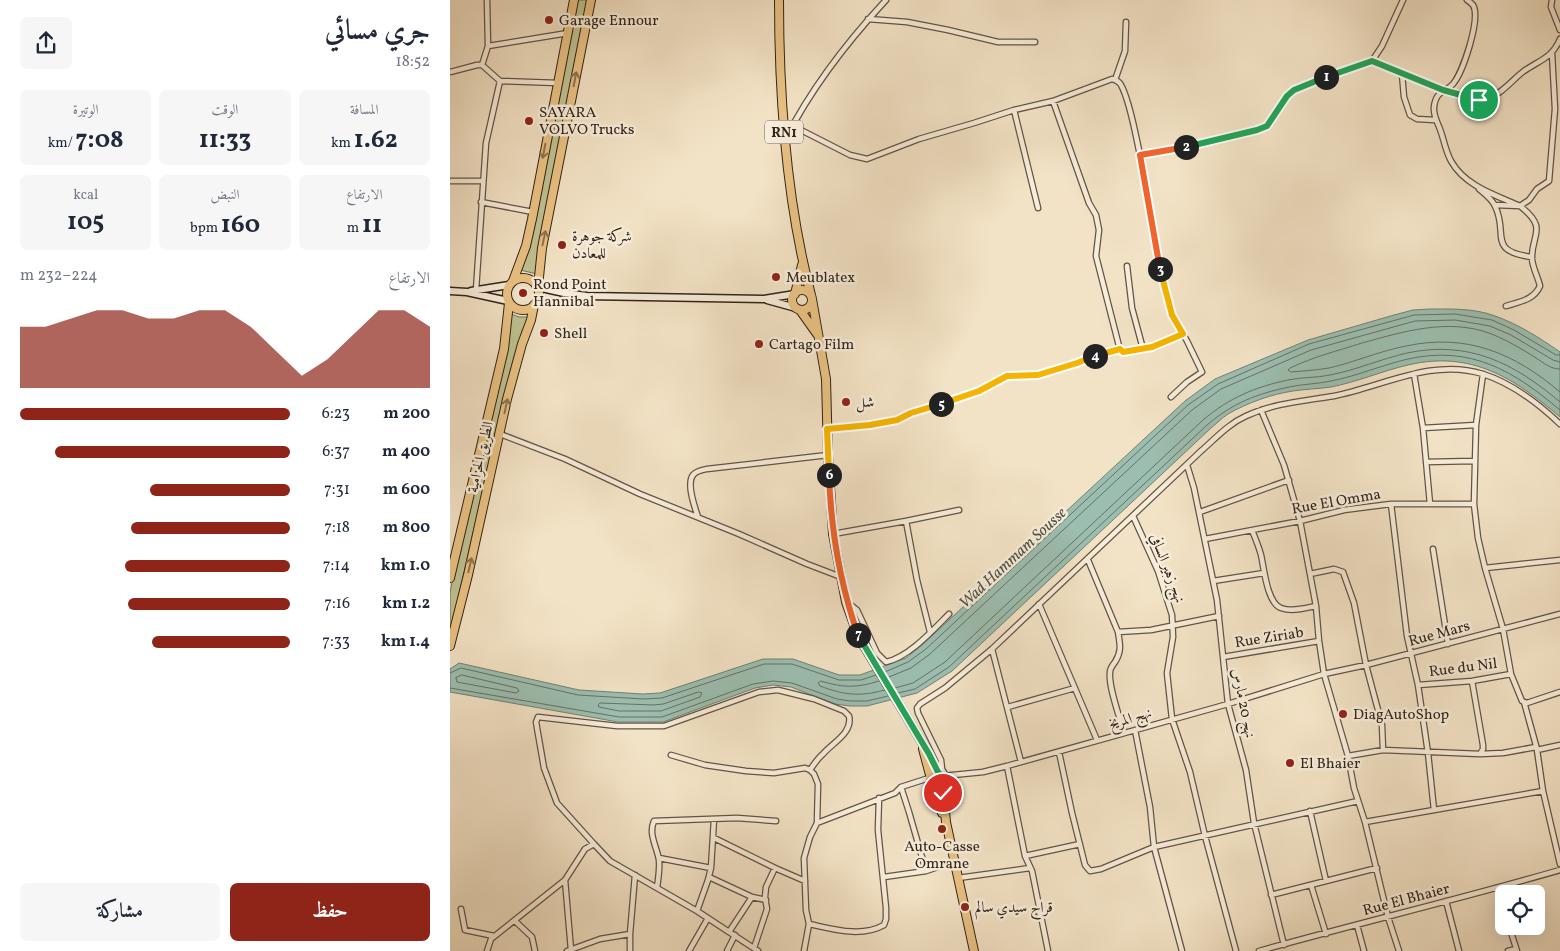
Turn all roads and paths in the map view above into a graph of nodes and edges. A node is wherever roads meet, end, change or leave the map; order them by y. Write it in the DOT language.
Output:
graph roads {
  1 [pos="487,0"];
  2 [pos="574,0"];
  3 [pos="591,0"];
  4 [pos="779,0"];
  5 [pos="886,0"];
  6 [pos="1403,0"];
  7 [pos="1467,0"];
  8 [pos="1552,0"];
  9 [pos="868,19"];
  10 [pos="1126,22"];
  11 [pos="1560,30"];
  12 [pos="568,33"];
  13 [pos="1560,39"];
  14 [pos="1035,42"];
  15 [pos="488,46"];
  16 [pos="1552,53"];
  17 [pos="1372,61"];
  18 [pos="482,65"];
  19 [pos="450,72"];
  20 [pos="1402,74"];
  21 [pos="1115,80"];
  22 [pos="500,81"];
  23 [pos="558,84"];
  24 [pos="1443,90"];
  25 [pos="1054,101"];
  26 [pos="1014,110"];
  27 [pos="1435,120"];
  28 [pos="793,126"];
  29 [pos="784,142"];
  30 [pos="1140,155"];
  31 [pos="450,181"];
  32 [pos="482,182"];
  33 [pos="1476,186"];
  34 [pos="481,202"];
  35 [pos="1495,205"];
  36 [pos="1520,206"];
  37 [pos="1038,208"];
  38 [pos="533,212"];
  39 [pos="1532,257"];
  40 [pos="803,263"];
  41 [pos="1126,266"];
  42 [pos="511,283"];
  43 [pos="537,287"];
  44 [pos="476,290"];
  45 [pos="450,292"];
  46 [pos="467,292"];
  47 [pos="795,294"];
  48 [pos="587,296"];
  49 [pos="812,297"];
  50 [pos="764,299"];
  51 [pos="509,302"];
  52 [pos="535,304"];
  53 [pos="1506,306"];
  54 [pos="798,309"];
  55 [pos="1183,334"];
  56 [pos="819,338"];
  57 [pos="1120,349"];
  58 [pos="1143,349"];
  59 [pos="1414,374"];
  60 [pos="1483,374"];
  61 [pos="1171,397"];
  62 [pos="1261,410"];
  63 [pos="1560,424"];
  64 [pos="1476,425"];
  65 [pos="1422,428"];
  66 [pos="827,429"];
  67 [pos="500,434"];
  68 [pos="828,455"];
  69 [pos="1474,461"];
  70 [pos="1426,462"];
  71 [pos="1187,465"];
  72 [pos="1289,480"];
  73 [pos="1391,504"];
  74 [pos="1430,504"];
  75 [pos="1474,504"];
  76 [pos="959,510"];
  77 [pos="1200,512"];
  78 [pos="1133,516"];
  79 [pos="698,518"];
  80 [pos="1300,521"];
  81 [pos="906,522"];
  82 [pos="1252,530"];
  83 [pos="833,534"];
  84 [pos="1205,539"];
  85 [pos="1433,549"];
  86 [pos="1088,560"];
  87 [pos="1560,560"];
  88 [pos="1485,568"];
  89 [pos="1264,573"];
  90 [pos="1310,574"];
  91 [pos="841,577"];
  92 [pos="450,578"];
  93 [pos="1213,581"];
  94 [pos="846,602"];
  95 [pos="1040,604"];
  96 [pos="1316,606"];
  97 [pos="949,614"];
  98 [pos="1560,614"];
  99 [pos="1219,616"];
  100 [pos="1173,626"];
  101 [pos="1504,629"];
  102 [pos="930,632"];
  103 [pos="1118,632"];
  104 [pos="1318,641"];
  105 [pos="1448,644"];
  106 [pos="450,646"];
  107 [pos="992,649"];
  108 [pos="1410,654"];
  109 [pos="1223,657"];
  110 [pos="1366,666"];
  111 [pos="1324,674"];
  112 [pos="1511,674"];
  113 [pos="1472,681"];
  114 [pos="1418,685"];
  115 [pos="1075,688"];
  116 [pos="1560,692"];
  117 [pos="1524,702"];
  118 [pos="1228,704"];
  119 [pos="1008,707"];
  120 [pos="1172,719"];
  121 [pos="1135,730"];
  122 [pos="1124,733"];
  123 [pos="1097,740"];
  124 [pos="1560,745"];
  125 [pos="1537,749"];
  126 [pos="1383,750"];
  127 [pos="1059,752"];
  128 [pos="1428,753"];
  129 [pos="1480,754"];
  130 [pos="671,755"];
  131 [pos="1348,756"];
  132 [pos="1021,762"];
  133 [pos="1007,766"];
  134 [pos="810,770"];
  135 [pos="937,777"];
  136 [pos="901,786"];
  137 [pos="1544,791"];
  138 [pos="879,798"];
  139 [pos="1358,801"];
  140 [pos="1434,810"];
  141 [pos="1310,811"];
  142 [pos="714,819"];
  143 [pos="776,821"];
  144 [pos="817,822"];
  145 [pos="1365,822"];
  146 [pos="1254,823"];
  147 [pos="1205,836"];
  148 [pos="714,838"];
  149 [pos="594,844"];
  150 [pos="1080,844"];
  151 [pos="1154,847"];
  152 [pos="1025,856"];
  153 [pos="659,858"];
  154 [pos="955,862"];
  155 [pos="1560,864"];
  156 [pos="711,868"];
  157 [pos="775,868"];
  158 [pos="1030,868"];
  159 [pos="1376,868"];
  160 [pos="1560,870"];
  161 [pos="926,871"];
  162 [pos="635,875"];
  163 [pos="709,877"];
  164 [pos="884,877"];
  165 [pos="958,878"];
  166 [pos="565,880"];
  167 [pos="805,881"];
  168 [pos="1326,881"];
  169 [pos="1311,885"];
  170 [pos="1508,885"];
  171 [pos="657,888"];
  172 [pos="1495,889"];
  173 [pos="1271,895"];
  174 [pos="752,897"];
  175 [pos="766,900"];
  176 [pos="1446,901"];
  177 [pos="461,909"];
  178 [pos="697,911"];
  179 [pos="1388,917"];
  180 [pos="708,918"];
  181 [pos="515,921"];
  182 [pos="810,924"];
  183 [pos="1357,925"];
  184 [pos="729,932"];
  185 [pos="630,934"];
  186 [pos="1326,934"];
  187 [pos="735,935"];
  188 [pos="1512,935"];
  189 [pos="494,936"];
  190 [pos="1284,945"];
  191 [pos="569,950"];
  192 [pos="630,950"];
  193 [pos="756,950"];
  194 [pos="1266,950"];
  195 [pos="1517,950"];
  196 [pos="487,951"];
  197 [pos="535,951"];
  198 [pos="636,951"];
  199 [pos="689,951"];
  200 [pos="727,951"];
  201 [pos="804,951"];
  202 [pos="974,951"];
  203 [pos="1048,951"];
  204 [pos="1182,951"];
  205 [pos="1236,951"];
  206 [pos="1259,951"];
  207 [pos="1364,951"];
  208 [pos="1399,951"];
  209 [pos="1459,951"];
  210 [pos="1508,951"];
  1 -- 15 [label="street"];
  2 -- 12 [label="main road, الطريق الحزامية"];
  43 -- 3 [label="main road, الطريق الحزامية, one-way"];
  4 -- 29 [label="main road, RN1"];
  5 -- 9 [label="street"];
  6 -- 17 [label="street"];
  7 -- 24 [label="street"];
  8 -- 11 [label="street"];
  9 -- 14 [label="street"];
  9 -- 28 [label="street"];
  10 -- 21 [label="street"];
  12 -- 15 [label="street"];
  12 -- 23 [label="main road, الطريق الحزامية"];
  13 -- 16 [label="street"];
  15 -- 18 [label="street"];
  16 -- 24 [label="street"];
  16 -- 36 [label="street"];
  17 -- 20 [label="street"];
  17 -- 30 [label="street"];
  18 -- 19 [label="street"];
  18 -- 22 [label="street"];
  20 -- 24 [label="street"];
  20 -- 27 [label="street"];
  21 -- 25 [label="street"];
  21 -- 30 [label="street"];
  22 -- 23 [label="street"];
  22 -- 32 [label="street"];
  23 -- 38 [label="main road, الطريق الحزامية, one-way"];
  24 -- 27 [label="street"];
  25 -- 26 [label="street"];
  25 -- 57 [label="street"];
  26 -- 28 [label="street"];
  26 -- 37 [label="street"];
  27 -- 33 [label="street"];
  28 -- 29 [label="street"];
  29 -- 40 [label="main road, RN1"];
  30 -- 55 [label="street"];
  31 -- 32 [label="street"];
  32 -- 34 [label="street"];
  33 -- 35 [label="street"];
  33 -- 36 [label="street"];
  34 -- 38 [label="street"];
  34 -- 44 [label="street"];
  35 -- 36 [label="street"];
  35 -- 39 [label="street"];
  36 -- 39 [label="street"];
  38 -- 42 [label="main road, الطريق الحزامية"];
  39 -- 53 [label="street"];
  40 -- 47 [label="main road, RN1"];
  40 -- 49 [label="main road, RN1"];
  41 -- 58 [label="street"];
  42 -- 43 [label="main road"];
  42 -- 44 [label="main road"];
  42 -- 51 [label="main road, الطريق الحزامية"];
  43 -- 48 [label="main road"];
  43 -- 52 [label="main road, الطريق الحزامية"];
  44 -- 46 [label="main road"];
  45 -- 46 [label="main road"];
  46 -- 51 [label="main road"];
  47 -- 49 [label="main road"];
  47 -- 50 [label="main road"];
  47 -- 54 [label="main road, RN1"];
  48 -- 50 [label="main road"];
  48 -- 52 [label="main road"];
  49 -- 54 [label="main road"];
  49 -- 56 [label="main road, RN1"];
  50 -- 54 [label="main road"];
  51 -- 52 [label="main road"];
  51 -- 92 [label="main road, الطريق الحزامية"];
  67 -- 52 [label="main road, الطريق الحزامية, one-way"];
  54 -- 56 [label="main road, RN1"];
  55 -- 58 [label="street"];
  55 -- 61 [label="street"];
  56 -- 66 [label="main road, RN1"];
  57 -- 58 [label="street"];
  57 -- 66 [label="street"];
  59 -- 60 [label="street"];
  59 -- 62 [label="street"];
  59 -- 65 [label="street"];
  60 -- 63 [label="street"];
  60 -- 64 [label="street"];
  62 -- 71 [label="street"];
  62 -- 72 [label="street"];
  64 -- 65 [label="street"];
  64 -- 69 [label="street"];
  65 -- 70 [label="street"];
  66 -- 68 [label="main road, RN1"];
  67 -- 79 [label="street"];
  106 -- 67 [label="main road, الطريق الحزامية, one-way"];
  68 -- 79 [label="street"];
  68 -- 83 [label="main road, RN1"];
  69 -- 70 [label="street"];
  69 -- 75 [label="street"];
  70 -- 74 [label="street"];
  71 -- 77 [label="street, نهج 20 مارس"];
  71 -- 78 [label="street"];
  72 -- 77 [label="street"];
  72 -- 80 [label="street"];
  73 -- 74 [label="street, Rue El Omma"];
  73 -- 80 [label="street, Rue El Omma"];
  73 -- 108 [label="street"];
  74 -- 75 [label="street, Rue El Omma"];
  75 -- 88 [label="street"];
  76 -- 81 [label="street"];
  77 -- 84 [label="street, نهج 20 مارس"];
  78 -- 86 [label="street"];
  78 -- 100 [label="street, نهج زهير السافي"];
  79 -- 91 [label="street"];
  80 -- 82 [label="street, Rue El Omma"];
  80 -- 90 [label="street"];
  81 -- 83 [label="street"];
  81 -- 102 [label="street"];
  82 -- 84 [label="street, Rue El Omma"];
  82 -- 89 [label="street"];
  83 -- 91 [label="main road, RN1"];
  84 -- 93 [label="street, نهج 20 مارس"];
  85 -- 105 [label="street"];
  86 -- 95 [label="street"];
  86 -- 103 [label="street"];
  87 -- 88 [label="street"];
  88 -- 101 [label="street"];
  89 -- 93 [label="street"];
  89 -- 96 [label="street"];
  90 -- 96 [label="street"];
  90 -- 110 [label="street"];
  91 -- 94 [label="main road, RN1"];
  93 -- 99 [label="street, نهج 20 مارس"];
  94 -- 102 [label="street"];
  94 -- 135 [label="main road, RN1"];
  95 -- 107 [label="street"];
  95 -- 115 [label="street"];
  96 -- 104 [label="street"];
  97 -- 102 [label="street"];
  98 -- 101 [label="street, Rue Mars"];
  99 -- 100 [label="street"];
  99 -- 109 [label="street, نهج 20 مارس"];
  100 -- 103 [label="street"];
  100 -- 120 [label="street, نهج زهير السافي"];
  101 -- 105 [label="street, Rue Mars"];
  101 -- 112 [label="street"];
  103 -- 122 [label="street"];
  104 -- 109 [label="street, Rue Ziriab"];
  104 -- 111 [label="street"];
  105 -- 108 [label="street, Rue Mars"];
  107 -- 119 [label="street"];
  107 -- 135 [label="street"];
  108 -- 110 [label="street, Rue Mars"];
  108 -- 114 [label="street"];
  109 -- 118 [label="street, نهج 20 مارس"];
  110 -- 111 [label="street, Rue Mars"];
  110 -- 126 [label="street"];
  111 -- 118 [label="street, نهج المريخ"];
  111 -- 131 [label="street"];
  112 -- 113 [label="street, Rue du Nil"];
  112 -- 117 [label="street"];
  113 -- 114 [label="street, Rue du Nil"];
  113 -- 129 [label="street"];
  114 -- 128 [label="street"];
  115 -- 119 [label="street"];
  115 -- 123 [label="street"];
  116 -- 117 [label="street"];
  117 -- 125 [label="street"];
  118 -- 120 [label="street, نهج المريخ"];
  118 -- 146 [label="street, نهج 20 مارس"];
  119 -- 132 [label="street"];
  120 -- 121 [label="street, نهج المريخ"];
  120 -- 147 [label="street, نهج زهير السافي"];
  121 -- 122 [label="street, نهج المريخ"];
  121 -- 151 [label="street"];
  122 -- 123 [label="street, نهج المريخ"];
  123 -- 127 [label="street, نهج المريخ"];
  124 -- 125 [label="street"];
  125 -- 129 [label="street"];
  125 -- 137 [label="street"];
  126 -- 128 [label="street"];
  126 -- 131 [label="street"];
  127 -- 132 [label="street, نهج المريخ"];
  127 -- 150 [label="street"];
  128 -- 129 [label="street"];
  128 -- 140 [label="street"];
  130 -- 134 [label="street"];
  131 -- 139 [label="street"];
  132 -- 133 [label="street, نهج المريخ"];
  133 -- 135 [label="street, نهج المريخ"];
  133 -- 152 [label="street"];
  134 -- 144 [label="street"];
  134 -- 149 [label="street"];
  135 -- 136 [label="street, نهج المريخ"];
  135 -- 154 [label="main road, RN1"];
  136 -- 138 [label="street, نهج المريخ"];
  136 -- 161 [label="street"];
  137 -- 140 [label="street"];
  137 -- 155 [label="street"];
  138 -- 144 [label="street, نهج المريخ"];
  138 -- 164 [label="street"];
  139 -- 141 [label="street"];
  139 -- 145 [label="street"];
  140 -- 145 [label="street"];
  141 -- 146 [label="street"];
  141 -- 168 [label="street"];
  142 -- 143 [label="street"];
  142 -- 148 [label="street"];
  142 -- 153 [label="street"];
  144 -- 167 [label="street"];
  145 -- 159 [label="street"];
  146 -- 147 [label="street"];
  146 -- 173 [label="street, نهج 20 مارس"];
  147 -- 151 [label="street"];
  147 -- 205 [label="street, نهج زهير السافي"];
  148 -- 156 [label="street"];
  148 -- 157 [label="street"];
  149 -- 162 [label="street"];
  149 -- 166 [label="street"];
  150 -- 151 [label="street"];
  150 -- 152 [label="street"];
  151 -- 204 [label="street"];
  152 -- 158 [label="street"];
  153 -- 156 [label="street"];
  153 -- 171 [label="street"];
  154 -- 161 [label="street"];
  154 -- 165 [label="main road, RN1"];
  156 -- 163 [label="street"];
  157 -- 167 [label="street"];
  157 -- 175 [label="street"];
  158 -- 165 [label="street"];
  158 -- 203 [label="street"];
  159 -- 168 [label="street"];
  159 -- 179 [label="street"];
  160 -- 170 [label="street, Rue El Bhaier"];
  161 -- 164 [label="street"];
  162 -- 171 [label="street"];
  162 -- 185 [label="street"];
  163 -- 174 [label="street"];
  163 -- 178 [label="street"];
  164 -- 182 [label="street"];
  165 -- 202 [label="main road, RN1"];
  166 -- 181 [label="street"];
  166 -- 191 [label="street"];
  167 -- 182 [label="street"];
  168 -- 169 [label="street"];
  169 -- 173 [label="street"];
  169 -- 186 [label="street"];
  171 -- 178 [label="street"];
  172 -- 176 [label="street, Rue El Bhaier"];
  173 -- 190 [label="street, نهج 20 مارس"];
  174 -- 175 [label="street"];
  174 -- 184 [label="street"];
  175 -- 193 [label="street"];
  176 -- 179 [label="street, Rue El Bhaier"];
  176 -- 209 [label="street"];
  177 -- 189 [label="street"];
  178 -- 180 [label="street"];
  179 -- 183 [label="street, Rue El Bhaier"];
  179 -- 208 [label="street"];
  180 -- 184 [label="street"];
  180 -- 199 [label="street"];
  181 -- 189 [label="street"];
  181 -- 197 [label="street"];
  182 -- 201 [label="street"];
  183 -- 186 [label="street, Rue El Bhaier"];
  183 -- 207 [label="street"];
  184 -- 187 [label="street"];
  185 -- 191 [label="street"];
  185 -- 192 [label="street"];
  186 -- 190 [label="street, Rue El Bhaier"];
  187 -- 193 [label="street"];
  187 -- 200 [label="street"];
  188 -- 195 [label="street"];
  189 -- 196 [label="street"];
  190 -- 194 [label="street, Rue El Bhaier"];
  192 -- 198 [label="street"];
  194 -- 206 [label="street, Rue El Bhaier"];
  195 -- 210 [label="street"];
}
